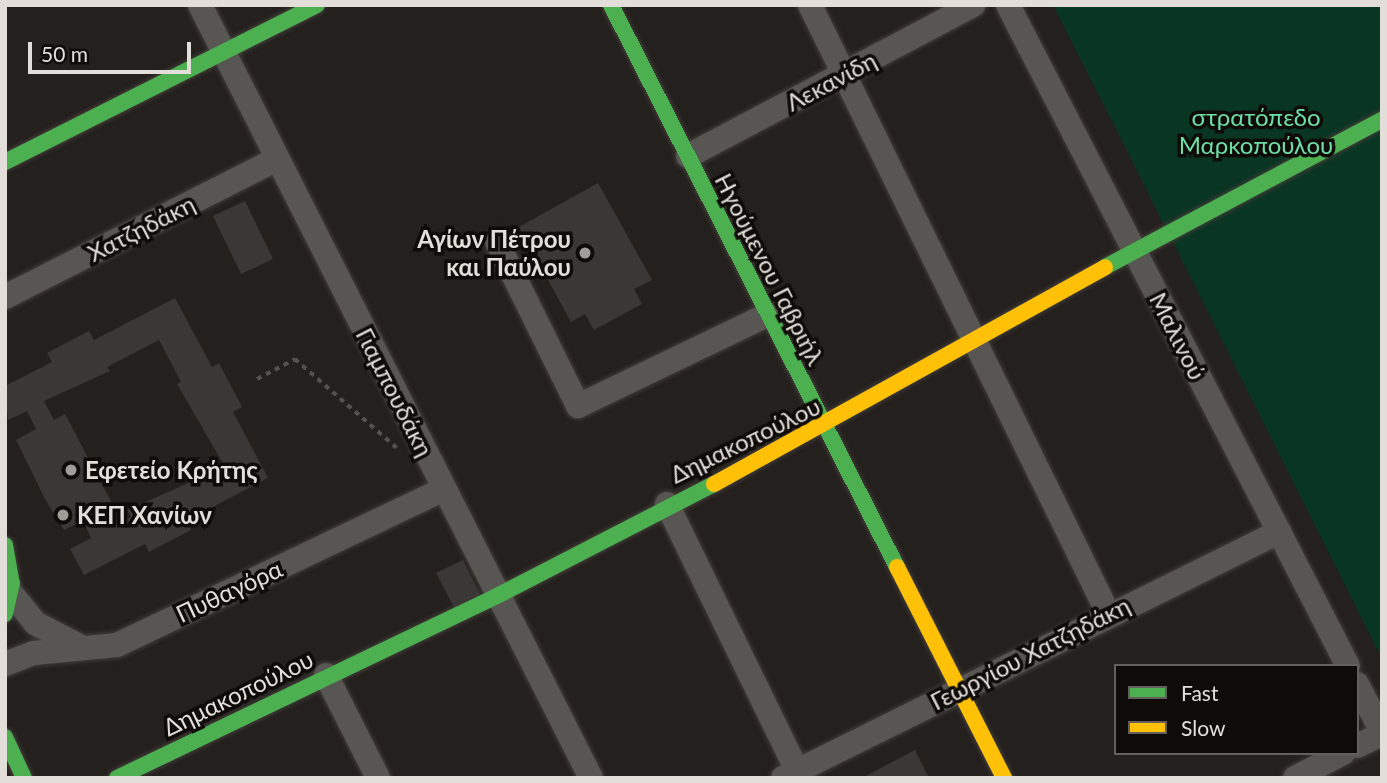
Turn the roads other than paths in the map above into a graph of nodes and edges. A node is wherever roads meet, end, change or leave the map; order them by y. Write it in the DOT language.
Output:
graph roads {
  1 [pos="200,5"];
  2 [pos="317,5"];
  3 [pos="611,5"];
  4 [pos="810,5"];
  5 [pos="973,5"];
  6 [pos="1008,5"];
  7 [pos="225,54"];
  8 [pos="844,75"];
  9 [pos="1382,120"];
  10 [pos="688,156"];
  11 [pos="277,159"];
  12 [pos="5,162"];
  13 [pos="498,242"];
  14 [pos="1134,251"];
  15 [pos="5,298"];
  16 [pos="766,315"];
  17 [pos="977,343"];
  18 [pos="824,427"];
  19 [pos="444,489"];
  20 [pos="667,504"];
  21 [pos="1279,532"];
  22 [pos="5,545"];
  23 [pos="497,596"];
  24 [pos="8,603"];
  25 [pos="1108,613"];
  26 [pos="87,649"];
  27 [pos="5,664"];
  28 [pos="1347,664"];
  29 [pos="326,675"];
  30 [pos="961,687"];
  31 [pos="1359,688"];
  32 [pos="1382,733"];
  33 [pos="5,737"];
  34 [pos="1359,745"];
  35 [pos="1339,755"];
  36 [pos="790,774"];
  37 [pos="24,778"];
  38 [pos="117,778"];
  39 [pos="378,778"];
  40 [pos="591,778"];
  41 [pos="1004,778"];
  42 [pos="1295,778"];
  1 -- 7 [label="street, Γιαμπουδάκη"];
  2 -- 7 [label="street"];
  3 -- 10 [label="street, Ηγούμενου Γαβριήλ"];
  4 -- 8 [label="street"];
  5 -- 8 [label="street, Λεκανίδη"];
  6 -- 14 [label="street, Μαλινού"];
  7 -- 11 [label="street, Γιαμπουδάκη"];
  7 -- 12 [label="street"];
  8 -- 10 [label="street, Λεκανίδη"];
  8 -- 17 [label="street"];
  9 -- 14 [label="street, Δημακοπούλου"];
  10 -- 16 [label="street, Ηγούμενου Γαβριήλ"];
  11 -- 15 [label="street, Χατζηδάκη"];
  11 -- 19 [label="street, Γιαμπουδάκη"];
  13 -- 16 [label="street"];
  14 -- 17 [label="street, Δημακοπούλου"];
  14 -- 21 [label="street, Μαλινού"];
  16 -- 18 [label="street, Ηγούμενου Γαβριήλ"];
  17 -- 18 [label="street, Δημακοπούλου"];
  17 -- 25 [label="street"];
  18 -- 20 [label="street, Δημακοπούλου"];
  18 -- 30 [label="street, Ηγούμενου Γαβριήλ"];
  19 -- 23 [label="street, Γιαμπουδάκη"];
  19 -- 26 [label="street, Πυθαγόρα"];
  20 -- 23 [label="street, Δημακοπούλου"];
  20 -- 36 [label="street"];
  21 -- 25 [label="street, Γεωργίου Χατζηδάκη"];
  21 -- 28 [label="street, Μαλινού"];
  22 -- 24 [label="street"];
  23 -- 29 [label="street, Δημακοπούλου"];
  23 -- 40 [label="street, Γιαμπουδάκη"];
  24 -- 26 [label="street"];
  25 -- 30 [label="street, Γεωργίου Χατζηδάκη"];
  26 -- 27 [label="street, Πυθαγόρα"];
  29 -- 38 [label="street, Δημακοπούλου"];
  29 -- 39 [label="street"];
  30 -- 36 [label="street, Γεωργίου Χατζηδάκη"];
  30 -- 41 [label="street, Ηγούμενου Γαβριήλ"];
  31 -- 32 [label="street"];
  32 -- 34 [label="street"];
  33 -- 37 [label="street"];
  35 -- 42 [label="street"];
}
